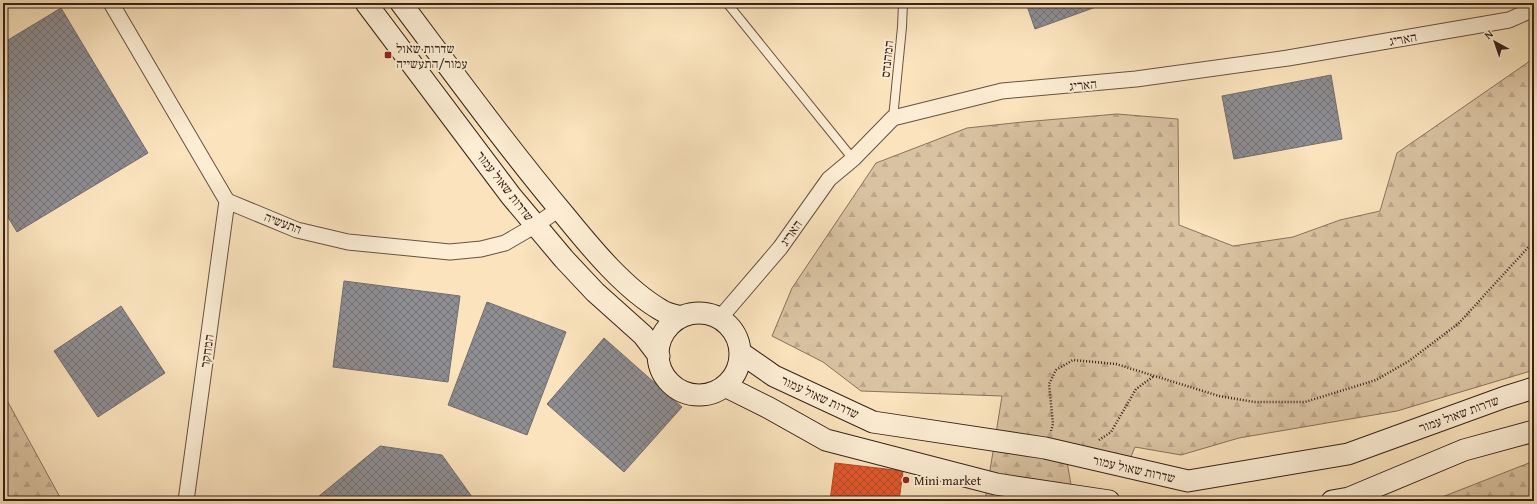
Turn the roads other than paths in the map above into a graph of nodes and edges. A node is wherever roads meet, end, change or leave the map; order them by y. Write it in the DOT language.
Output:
graph roads {
  1 [pos="111,3"];
  2 [pos="366,3"];
  3 [pos="401,3"];
  4 [pos="727,3"];
  5 [pos="903,3"];
  6 [pos="1534,9"];
  7 [pos="893,118"];
  8 [pos="853,159"];
  9 [pos="227,201"];
  10 [pos="559,209"];
  11 [pos="536,225"];
  12 [pos="681,317"];
  13 [pos="720,318"];
  14 [pos="741,353"];
  15 [pos="658,356"];
  16 [pos="725,386"];
  17 [pos="1534,388"];
  18 [pos="1534,431"];
  19 [pos="186,501"];
  20 [pos="1109,501"];
  21 [pos="1332,501"];
  1 -- 9 [label="street"];
  2 -- 11 [label="street, שדרות שאול עמור"];
  3 -- 10 [label="street, שדרות שאול עמור"];
  4 -- 8 [label="lane"];
  5 -- 7 [label="lane, המהנדס"];
  6 -- 7 [label="street, האריג"];
  7 -- 8 [label="street, האריג"];
  8 -- 13 [label="street, האריג"];
  9 -- 11 [label="street, התעשיה"];
  9 -- 19 [label="street, המחקר"];
  10 -- 11 [label="street, התעשיה"];
  10 -- 12 [label="street, שדרות שאול עמור"];
  11 -- 15 [label="street, שדרות שאול עמור"];
  12 -- 13 [label="street"];
  12 -- 15 [label="street"];
  13 -- 14 [label="street"];
  14 -- 16 [label="street"];
  14 -- 17 [label="street, שדרות שאול עמור"];
  15 -- 16 [label="street"];
  16 -- 20 [label="street"];
  18 -- 21 [label="street"];
}
